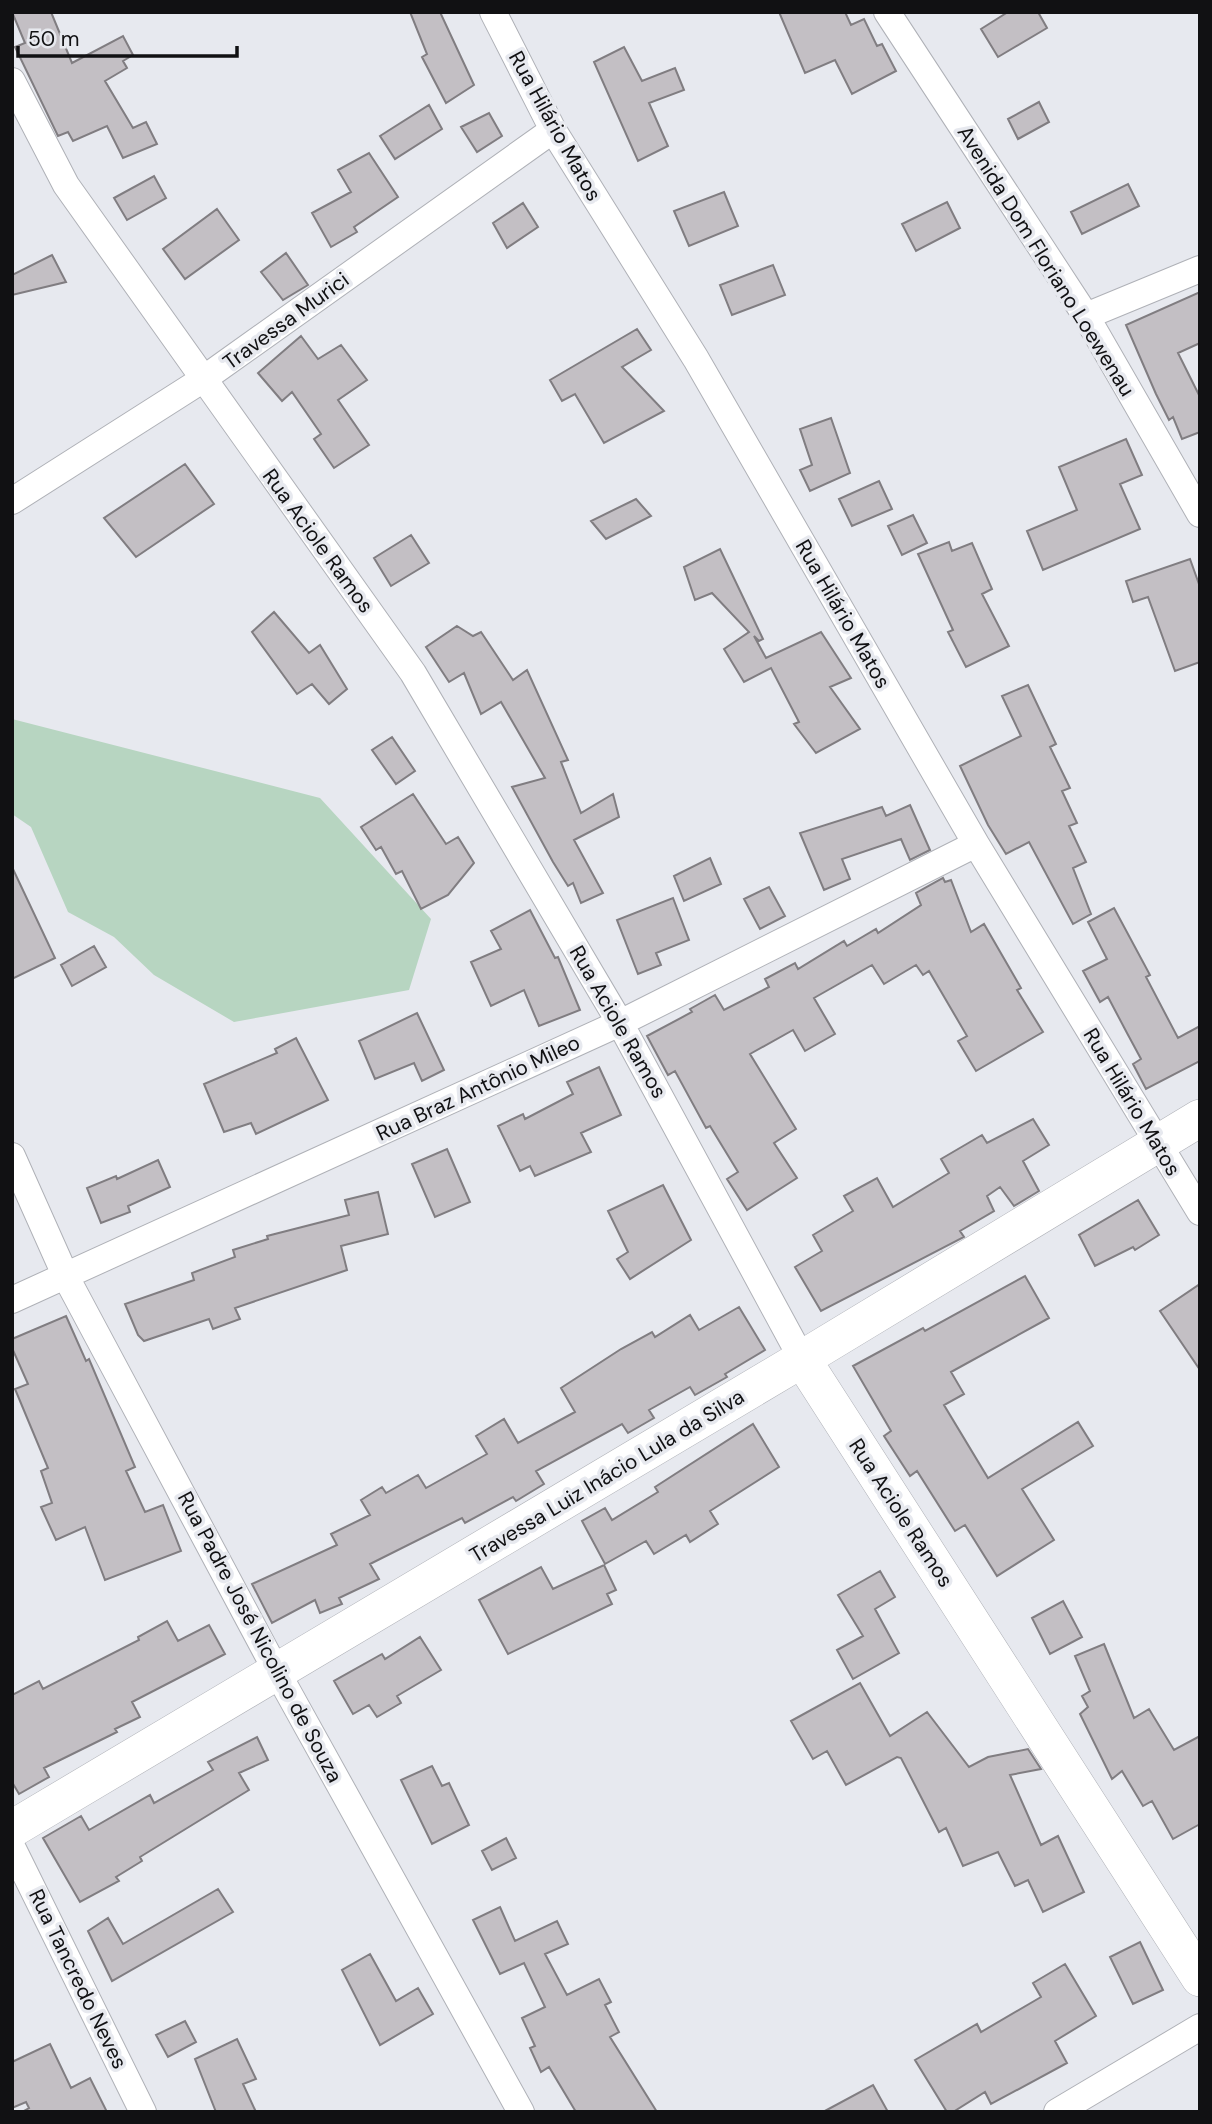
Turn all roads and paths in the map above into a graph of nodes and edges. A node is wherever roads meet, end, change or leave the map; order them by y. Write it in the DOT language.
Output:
graph roads {
  1 [pos="493,12"];
  2 [pos="887,12"];
  3 [pos="12,81"];
  4 [pos="553,130"];
  5 [pos="1200,269"];
  6 [pos="1086,316"];
  7 [pos="202,380"];
  8 [pos="12,502"];
  9 [pos="1200,514"];
  10 [pos="976,844"];
  11 [pos="620,1023"];
  12 [pos="1200,1118"];
  13 [pos="1158,1145"];
  14 [pos="12,1156"];
  15 [pos="1200,1212"];
  16 [pos="66,1277"];
  17 [pos="12,1300"];
  18 [pos="802,1359"];
  19 [pos="277,1672"];
  20 [pos="12,1829"];
  21 [pos="12,1847"];
  22 [pos="1200,1978"];
  23 [pos="1200,2027"];
  24 [pos="143,2112"];
  25 [pos="521,2112"];
  26 [pos="1057,2112"];
  1 -- 4 [label="street, Rua Hilário Matos"];
  2 -- 6 [label="street, Avenida Dom Floriano Loewenau"];
  3 -- 7 [label="street, Rua Aciole Ramos"];
  4 -- 7 [label="street, Travessa Murici"];
  4 -- 10 [label="street, Rua Hilário Matos"];
  5 -- 6 [label="street"];
  6 -- 9 [label="street, Avenida Dom Floriano Loewenau"];
  7 -- 8 [label="street, Travessa Murici"];
  7 -- 11 [label="street, Rua Aciole Ramos"];
  10 -- 11 [label="street, Rua Braz Antônio Mileo"];
  10 -- 13 [label="street, Rua Hilário Matos"];
  11 -- 16 [label="street, Rua Braz Antônio Mileo"];
  11 -- 18 [label="street, Rua Aciole Ramos"];
  12 -- 13 [label="street, Travessa Luiz Inácio Lula da Silva"];
  13 -- 15 [label="street, Rua Hilário Matos"];
  13 -- 18 [label="street, Travessa Luiz Inácio Lula da Silva"];
  14 -- 16 [label="street, Rua Padre José Nicolino de Souza"];
  16 -- 17 [label="street, Rua Braz Antônio Mileo"];
  16 -- 19 [label="street, Rua Padre José Nicolino de Souza"];
  18 -- 19 [label="street, Travessa Luiz Inácio Lula da Silva"];
  18 -- 22 [label="street, Rua Aciole Ramos"];
  19 -- 20 [label="street, Travessa Luiz Inácio Lula da Silva"];
  19 -- 25 [label="street, Rua Padre José Nicolino de Souza"];
  21 -- 24 [label="street, Rua Tancredo Neves"];
  23 -- 26 [label="street"];
}
